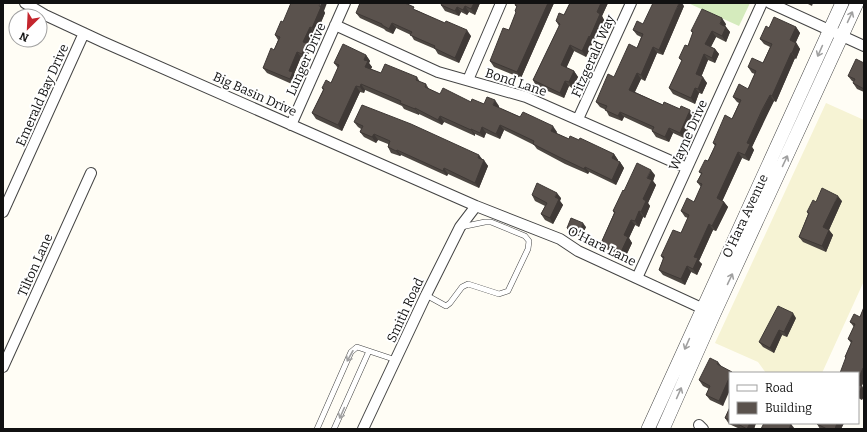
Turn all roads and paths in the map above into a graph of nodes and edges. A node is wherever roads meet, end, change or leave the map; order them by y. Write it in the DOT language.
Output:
graph roads {
  1 [pos="25,3"];
  2 [pos="345,3"];
  3 [pos="501,3"];
  4 [pos="631,3"];
  5 [pos="762,3"];
  6 [pos="770,3"];
  7 [pos="842,3"];
  8 [pos="856,3"];
  9 [pos="335,25"];
  10 [pos="84,33"];
  11 [pos="836,33"];
  12 [pos="864,46"];
  13 [pos="468,80"];
  14 [pos="578,119"];
  15 [pos="291,125"];
  16 [pos="687,168"];
  17 [pos="91,173"];
  18 [pos="476,206"];
  19 [pos="3,212"];
  20 [pos="460,227"];
  21 [pos="637,278"];
  22 [pos="426,295"];
  23 [pos="708,311"];
  24 [pos="369,351"];
  25 [pos="396,360"];
  26 [pos="3,367"];
  27 [pos="318,429"];
  28 [pos="334,429"];
  29 [pos="364,429"];
  30 [pos="648,429"];
  31 [pos="663,429"];
  1 -- 10 [label="street, Big Basin Drive"];
  2 -- 9 [label="street, Lunger Drive"];
  3 -- 13 [label="street"];
  4 -- 14 [label="street, Fitzgerald Way"];
  5 -- 16 [label="street, Wayne Drive"];
  6 -- 11 [label="street"];
  7 -- 11 [label="street, O'Hara Avenue"];
  11 -- 8 [label="street, O'Hara Avenue, one-way"];
  9 -- 13 [label="street, Bond Lane"];
  9 -- 15 [label="street, Lunger Drive"];
  10 -- 15 [label="street, Big Basin Drive"];
  10 -- 19 [label="street, Emerald Bay Drive"];
  11 -- 12 [label="street"];
  11 -- 23 [label="street, O'Hara Avenue"];
  13 -- 14 [label="street, Bond Lane"];
  14 -- 16 [label="street, Bond Lane"];
  15 -- 18 [label="street, Big Basin Drive"];
  16 -- 21 [label="street, Wayne Drive"];
  17 -- 26 [label="street, Tilton Lane"];
  18 -- 20 [label="street, Smith Road"];
  18 -- 21 [label="street, O'Hara Lane"];
  20 -- 22 [label="street, Smith Road"];
  20 -- 22 [label="lane"];
  21 -- 23 [label="street, O'Hara Lane"];
  22 -- 25 [label="street, Smith Road"];
  23 -- 30 [label="street, O'Hara Avenue, one-way"];
  31 -- 23 [label="street, O'Hara Avenue, one-way"];
  24 -- 25 [label="lane"];
  24 -- 27 [label="lane, one-way"];
  24 -- 28 [label="lane, one-way"];
  25 -- 29 [label="street, Smith Road"];
}
